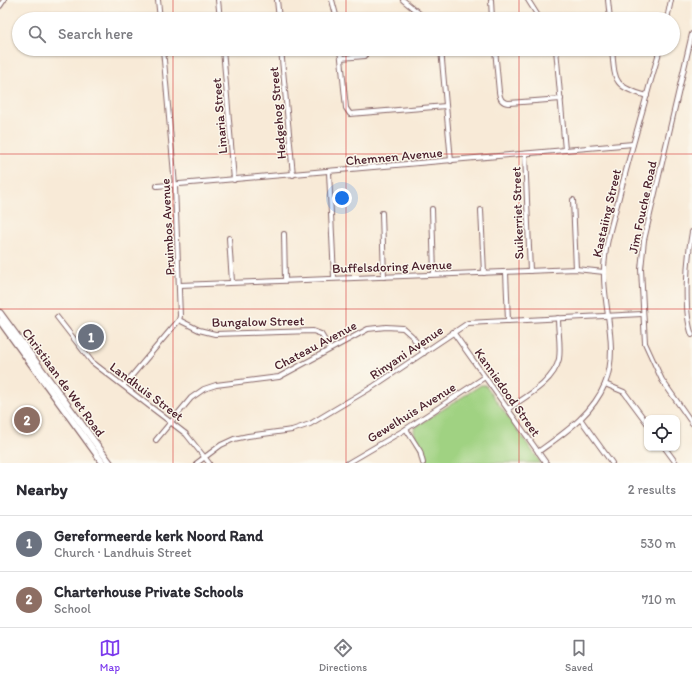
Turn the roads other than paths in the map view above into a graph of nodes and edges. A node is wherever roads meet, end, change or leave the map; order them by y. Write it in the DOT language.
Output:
graph roads {
  1 [pos="4,0"];
  2 [pos="158,0"];
  3 [pos="218,0"];
  4 [pos="277,0"];
  5 [pos="332,0"];
  6 [pos="402,0"];
  7 [pos="491,0"];
  8 [pos="528,0"];
  9 [pos="608,0"];
  10 [pos="671,0"];
  11 [pos="0,6"];
  12 [pos="159,12"];
  13 [pos="219,12"];
  14 [pos="278,12"];
  15 [pos="335,12"];
  16 [pos="417,12"];
  17 [pos="492,12"];
  18 [pos="536,12"];
  19 [pos="609,12"];
  20 [pos="668,12"];
  21 [pos="692,34"];
  22 [pos="163,56"];
  23 [pos="224,56"];
  24 [pos="282,56"];
  25 [pos="365,56"];
  26 [pos="442,56"];
  27 [pos="496,56"];
  28 [pos="557,56"];
  29 [pos="613,56"];
  30 [pos="658,56"];
  31 [pos="341,58"];
  32 [pos="647,96"];
  33 [pos="561,99"];
  34 [pos="446,106"];
  35 [pos="633,144"];
  36 [pos="565,150"];
  37 [pos="525,154"];
  38 [pos="451,161"];
  39 [pos="329,172"];
  40 [pos="293,175"];
  41 [pos="234,180"];
  42 [pos="157,186"];
  43 [pos="176,186"];
  44 [pos="573,200"];
  45 [pos="432,209"];
  46 [pos="481,210"];
  47 [pos="382,213"];
  48 [pos="692,232"];
  49 [pos="284,234"];
  50 [pos="229,238"];
  51 [pos="576,269"];
  52 [pos="530,271"];
  53 [pos="506,272"];
  54 [pos="604,272"];
  55 [pos="484,273"];
  56 [pos="434,274"];
  57 [pos="384,277"];
  58 [pos="334,278"];
  59 [pos="285,280"];
  60 [pos="232,282"];
  61 [pos="180,285"];
  62 [pos="0,313"];
  63 [pos="642,314"];
  64 [pos="607,316"];
  65 [pos="57,317"];
  66 [pos="558,318"];
  67 [pos="179,320"];
  68 [pos="0,321"];
  69 [pos="508,321"];
  70 [pos="453,332"];
  71 [pos="692,335"];
  72 [pos="330,350"];
  73 [pos="424,353"];
  74 [pos="485,377"];
  75 [pos="605,384"];
  76 [pos="124,385"];
  77 [pos="508,409"];
  78 [pos="644,419"];
  79 [pos="581,420"];
  80 [pos="172,422"];
  81 [pos="692,423"];
  82 [pos="406,429"];
  83 [pos="156,440"];
  84 [pos="667,451"];
  85 [pos="538,452"];
  86 [pos="205,457"];
  87 [pos="103,463"];
  88 [pos="110,463"];
  89 [pos="197,463"];
  90 [pos="209,463"];
  91 [pos="348,463"];
  92 [pos="423,463"];
  93 [pos="546,463"];
  94 [pos="612,463"];
  95 [pos="676,463"];
  1 -- 11 [label="street"];
  2 -- 12 [label="street"];
  3 -- 13 [label="street"];
  4 -- 14 [label="street"];
  5 -- 15 [label="street"];
  6 -- 16 [label="street"];
  7 -- 17 [label="street"];
  8 -- 18 [label="street"];
  9 -- 19 [label="street"];
  10 -- 20 [label="street"];
  21 -- 63 [label="street, Jim Fouche Road"];
  22 -- 43 [label="street, Pruimbos Avenue"];
  23 -- 41 [label="street, Linaria Street"];
  24 -- 40 [label="street, Hedgehog Street"];
  25 -- 31 [label="street"];
  26 -- 34 [label="street"];
  27 -- 33 [label="street"];
  28 -- 33 [label="street"];
  29 -- 32 [label="street"];
  30 -- 32 [label="street, Kastaiing Street"];
  31 -- 34 [label="street"];
  32 -- 35 [label="street, Kastaiing Street"];
  33 -- 36 [label="street"];
  34 -- 38 [label="street"];
  35 -- 36 [label="street, Chemnen Avenue"];
  35 -- 54 [label="street, Kastaiing Street"];
  36 -- 37 [label="street, Chemnen Avenue"];
  37 -- 38 [label="street, Chemnen Avenue"];
  37 -- 52 [label="street, Suikerriet Street"];
  38 -- 39 [label="street, Chemnen Avenue"];
  39 -- 40 [label="street, Chemnen Avenue"];
  39 -- 58 [label="street"];
  40 -- 41 [label="street, Chemnen Avenue"];
  41 -- 43 [label="street, Chemnen Avenue"];
  42 -- 43 [label="street, Chemnen Avenue"];
  43 -- 61 [label="street, Pruimbos Avenue"];
  44 -- 51 [label="street"];
  45 -- 56 [label="street"];
  46 -- 55 [label="street"];
  47 -- 57 [label="street"];
  48 -- 71 [label="street"];
  49 -- 59 [label="street"];
  50 -- 60 [label="street"];
  51 -- 52 [label="street, Buffelsdoring Avenue"];
  51 -- 54 [label="street, Buffelsdoring Avenue"];
  52 -- 53 [label="street, Buffelsdoring Avenue"];
  53 -- 55 [label="street, Buffelsdoring Avenue"];
  53 -- 69 [label="street"];
  54 -- 64 [label="street, Kastaiing Street"];
  55 -- 56 [label="street, Buffelsdoring Avenue"];
  56 -- 57 [label="street, Buffelsdoring Avenue"];
  57 -- 58 [label="street, Buffelsdoring Avenue"];
  58 -- 59 [label="street, Buffelsdoring Avenue"];
  59 -- 60 [label="street, Buffelsdoring Avenue"];
  60 -- 61 [label="street, Buffelsdoring Avenue"];
  61 -- 67 [label="street, Pruimbos Avenue"];
  62 -- 88 [label="main road, Christiaan de Wet Road"];
  63 -- 64 [label="street, Rinyani Avenue"];
  63 -- 81 [label="street, Jim Fouche Road"];
  64 -- 66 [label="street, Rinyani Avenue"];
  64 -- 75 [label="street, Kastaiing Street"];
  65 -- 76 [label="street, Landhuis Street"];
  66 -- 69 [label="street, Rinyani Avenue"];
  66 -- 77 [label="street"];
  67 -- 72 [label="street, Bungalow Street"];
  67 -- 76 [label="street"];
  68 -- 87 [label="main road, Christiaan de Wet Road"];
  69 -- 70 [label="street, Rinyani Avenue"];
  70 -- 73 [label="street, Rinyani Avenue"];
  70 -- 74 [label="street, Kanniedood Street"];
  72 -- 73 [label="street, Chateau Avenue"];
  72 -- 80 [label="street, Chateau Avenue"];
  73 -- 86 [label="street, Rinyani Avenue"];
  74 -- 77 [label="street, Kanniedood Street"];
  74 -- 82 [label="street, Gewelhuis Avenue"];
  75 -- 78 [label="street"];
  75 -- 79 [label="street, Kastaiing Street"];
  76 -- 80 [label="street, Landhuis Street"];
  77 -- 85 [label="street, Kanniedood Street"];
  79 -- 85 [label="street, Kastaiing Street"];
  79 -- 94 [label="street"];
  80 -- 83 [label="street, Chateau Avenue"];
  80 -- 86 [label="street, Landhuis Street"];
  82 -- 91 [label="street, Gewelhuis Avenue"];
  82 -- 92 [label="street"];
  84 -- 95 [label="street"];
  85 -- 93 [label="street, Kanniedood Street"];
  86 -- 89 [label="street, Rinyani Avenue"];
  86 -- 90 [label="street, Landhuis Street"];
}
